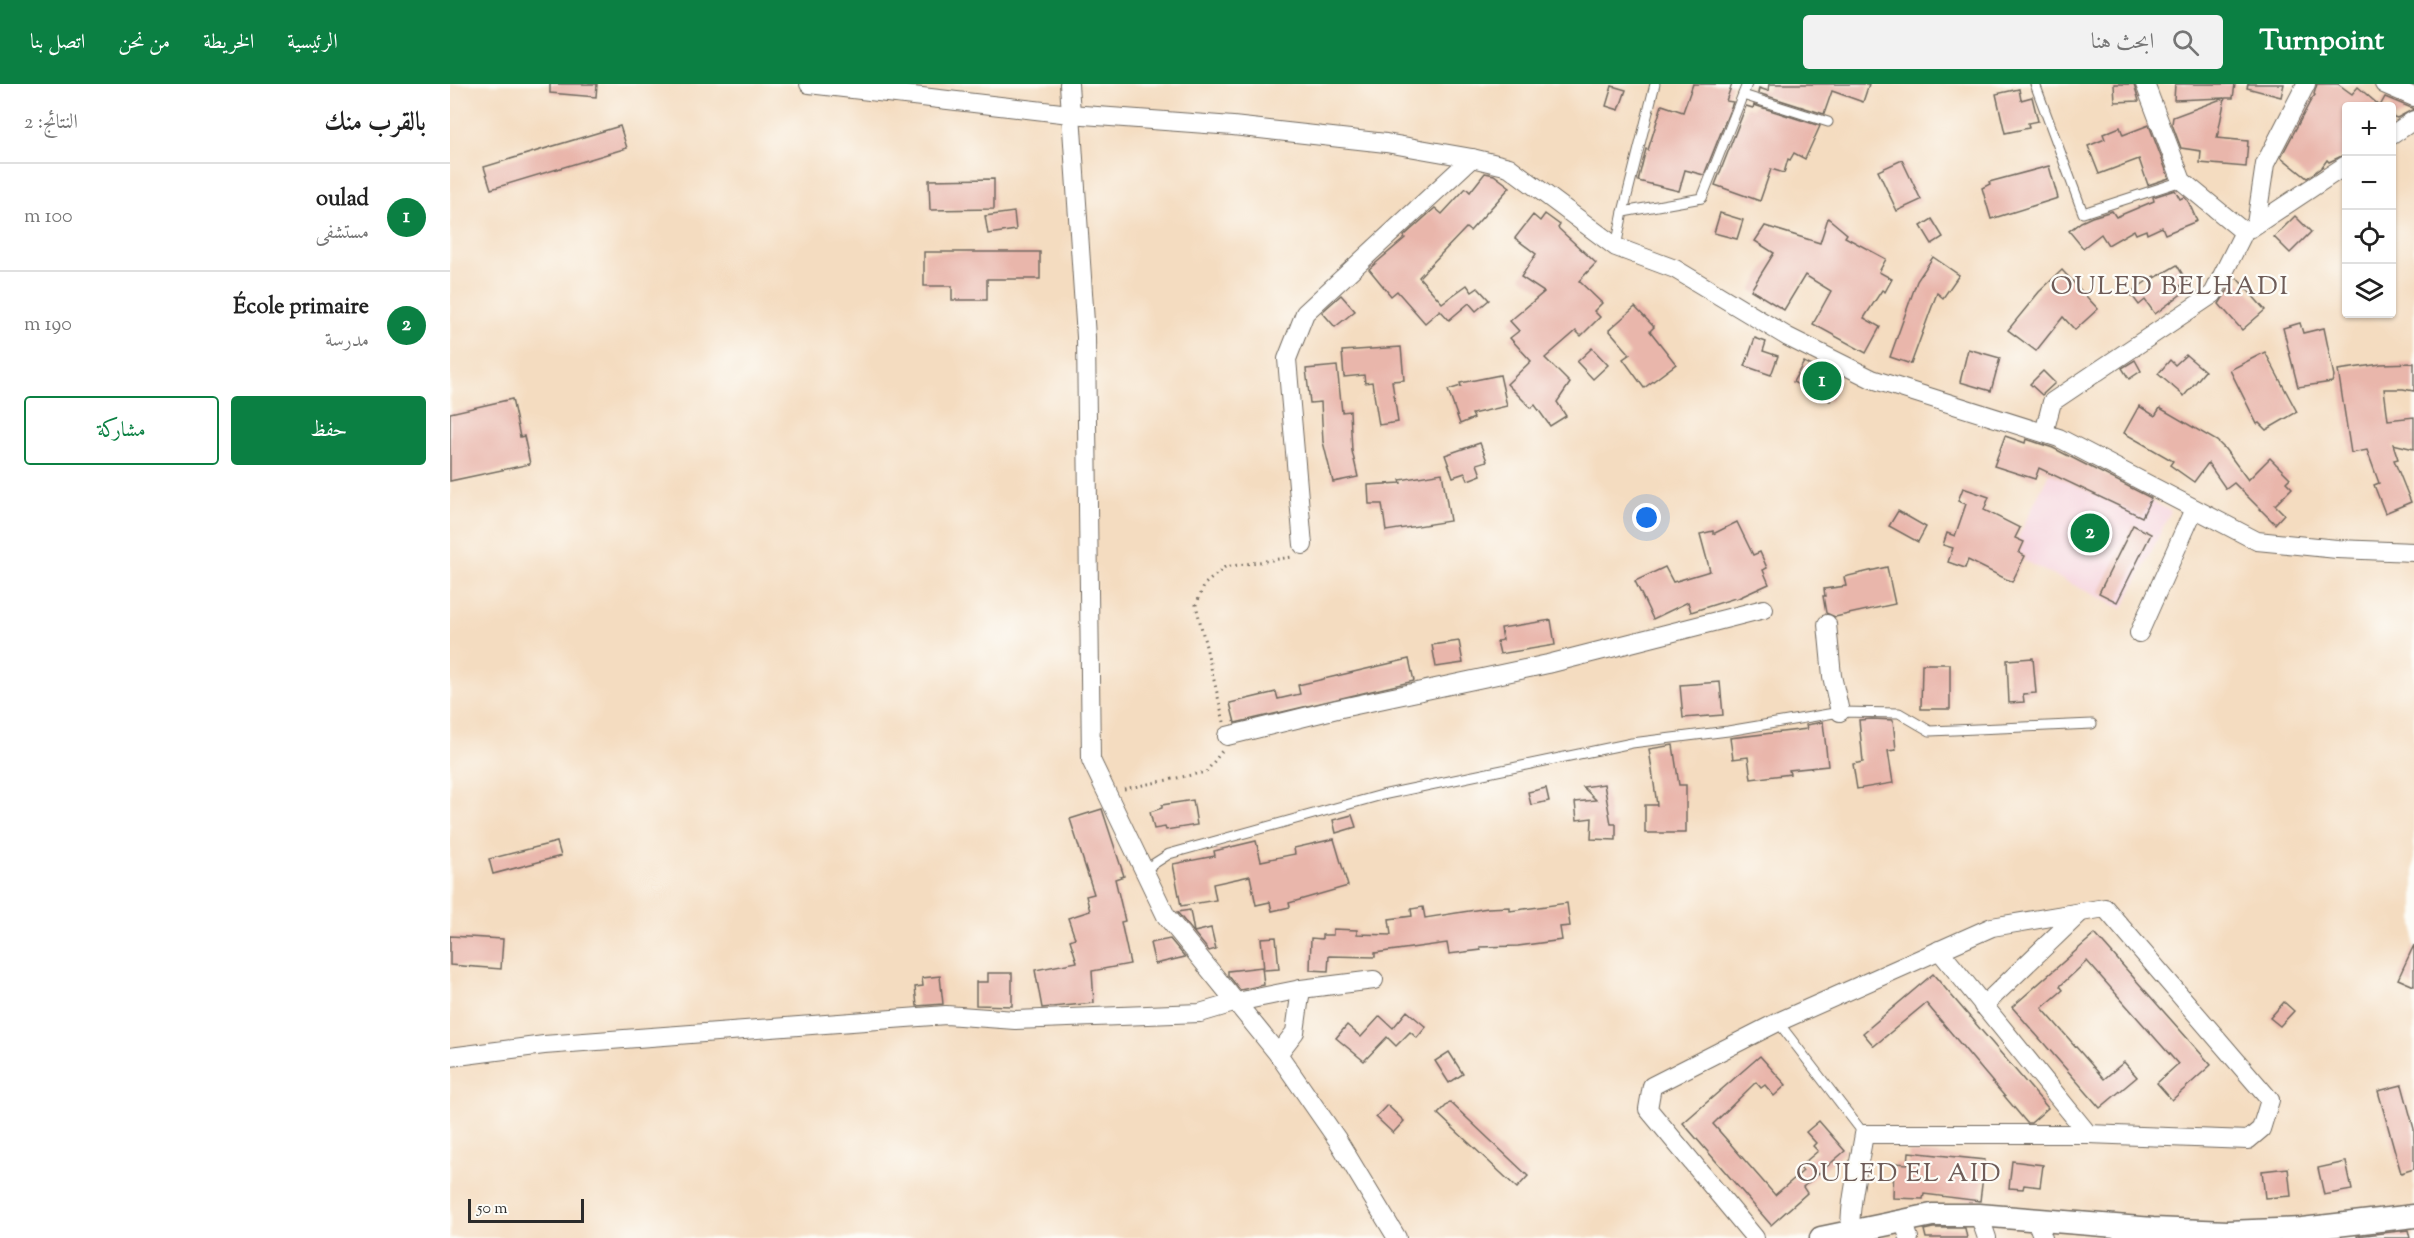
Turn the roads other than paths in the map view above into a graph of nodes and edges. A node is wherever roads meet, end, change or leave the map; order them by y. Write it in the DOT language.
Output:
graph roads {
  1 [pos="808,84"];
  2 [pos="1069,84"];
  3 [pos="1655,84"];
  4 [pos="1747,84"];
  5 [pos="2034,84"];
  6 [pos="2145,84"];
  7 [pos="2306,84"];
  8 [pos="2384,84"];
  9 [pos="1743,95"];
  10 [pos="2414,98"];
  11 [pos="1070,114"];
  12 [pos="1828,122"];
  13 [pos="1472,158"];
  14 [pos="2342,168"];
  15 [pos="2182,181"];
  16 [pos="1623,212"];
  17 [pos="2250,228"];
  18 [pos="1616,247"];
  19 [pos="2044,433"];
  20 [pos="2194,509"];
  21 [pos="1303,545"];
  22 [pos="2414,552"];
  23 [pos="1764,609"];
  24 [pos="1827,624"];
  25 [pos="2139,633"];
  26 [pos="1840,712"];
  27 [pos="2092,724"];
  28 [pos="1227,736"];
  29 [pos="1144,870"];
  30 [pos="2081,912"];
  31 [pos="1939,950"];
  32 [pos="1374,980"];
  33 [pos="1301,989"];
  34 [pos="1237,1002"];
  35 [pos="1983,1006"];
  36 [pos="1778,1022"];
  37 [pos="1278,1054"];
  38 [pos="450,1057"];
  39 [pos="1864,1134"];
  40 [pos="2088,1134"];
  41 [pos="1979,1215"];
  42 [pos="2414,1216"];
  43 [pos="1906,1229"];
  44 [pos="2039,1229"];
  45 [pos="2134,1233"];
  46 [pos="2304,1233"];
  47 [pos="1851,1235"];
  48 [pos="1397,1238"];
  49 [pos="1755,1238"];
  50 [pos="1821,1238"];
  51 [pos="1987,1238"];
  1 -- 11 [label="street"];
  2 -- 11 [label="street"];
  3 -- 16 [label="lane"];
  4 -- 9 [label="lane"];
  5 -- 15 [label="lane"];
  6 -- 15 [label="street"];
  7 -- 17 [label="street"];
  8 -- 10 [label="street"];
  9 -- 12 [label="lane"];
  9 -- 16 [label="lane"];
  11 -- 13 [label="street"];
  11 -- 29 [label="street"];
  13 -- 18 [label="street"];
  13 -- 21 [label="street"];
  14 -- 17 [label="street"];
  15 -- 17 [label="street"];
  16 -- 18 [label="lane"];
  17 -- 19 [label="street"];
  18 -- 19 [label="street"];
  19 -- 20 [label="street"];
  20 -- 22 [label="street"];
  20 -- 25 [label="street"];
  23 -- 28 [label="street"];
  24 -- 26 [label="street"];
  26 -- 27 [label="lane"];
  26 -- 29 [label="lane"];
  29 -- 34 [label="street"];
  30 -- 31 [label="street"];
  30 -- 35 [label="street"];
  30 -- 40 [label="street"];
  31 -- 35 [label="street"];
  31 -- 36 [label="street"];
  32 -- 33 [label="street"];
  33 -- 34 [label="street"];
  33 -- 37 [label="street"];
  34 -- 37 [label="street"];
  34 -- 38 [label="street"];
  35 -- 40 [label="street"];
  36 -- 39 [label="lane"];
  36 -- 49 [label="street"];
  37 -- 48 [label="street"];
  39 -- 40 [label="street"];
  39 -- 47 [label="street"];
  41 -- 43 [label="street"];
  41 -- 44 [label="street"];
  41 -- 51 [label="street"];
  42 -- 46 [label="street"];
  43 -- 47 [label="street"];
  44 -- 45 [label="street"];
  45 -- 46 [label="street"];
  47 -- 50 [label="street"];
}
